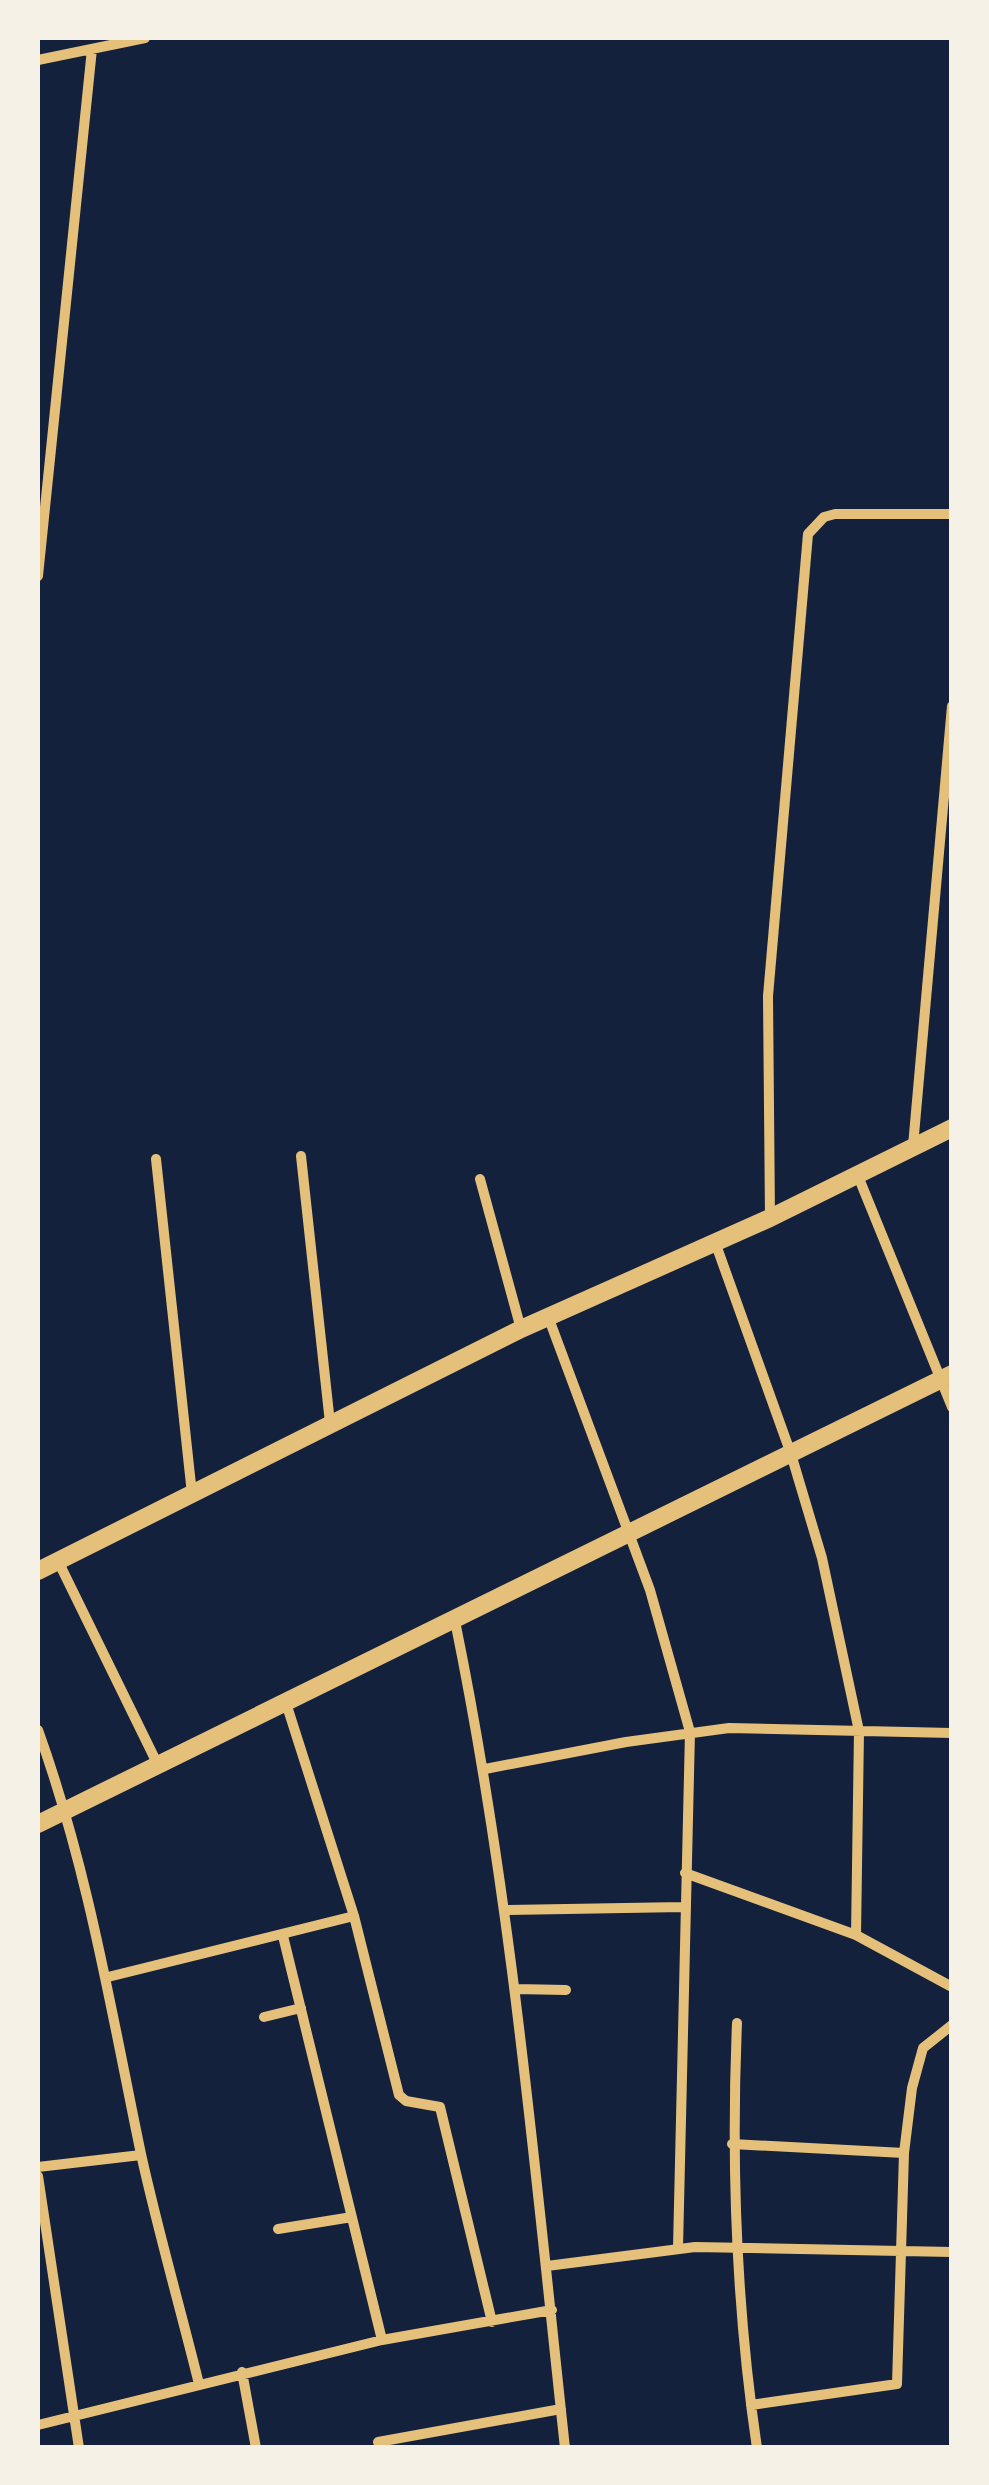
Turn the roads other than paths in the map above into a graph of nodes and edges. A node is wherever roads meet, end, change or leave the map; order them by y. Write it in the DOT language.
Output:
graph roads {
  1 [pos="145,38"];
  2 [pos="92,48"];
  3 [pos="38,60"];
  4 [pos="952,514"];
  5 [pos="38,576"];
  6 [pos="952,706"];
  7 [pos="952,1128"];
  8 [pos="912,1146"];
  9 [pos="301,1156"];
  10 [pos="156,1158"];
  11 [pos="858,1176"];
  12 [pos="480,1179"];
  13 [pos="770,1218"];
  14 [pos="715,1242"];
  15 [pos="549,1319"];
  16 [pos="521,1329"];
  17 [pos="947,1376"];
  18 [pos="952,1407"];
  19 [pos="330,1423"];
  20 [pos="792,1454"];
  21 [pos="192,1494"];
  22 [pos="629,1532"];
  23 [pos="58,1561"];
  24 [pos="38,1571"];
  25 [pos="455,1620"];
  26 [pos="286,1702"];
  27 [pos="38,1730"];
  28 [pos="690,1732"];
  29 [pos="859,1732"];
  30 [pos="952,1733"];
  31 [pos="157,1762"];
  32 [pos="485,1769"];
  33 [pos="67,1810"];
  34 [pos="38,1824"];
  35 [pos="684,1873"];
  36 [pos="683,1907"];
  37 [pos="506,1910"];
  38 [pos="354,1916"];
  39 [pos="856,1935"];
  40 [pos="284,1936"];
  41 [pos="108,1976"];
  42 [pos="952,1987"];
  43 [pos="516,1989"];
  44 [pos="566,1990"];
  45 [pos="301,2008"];
  46 [pos="264,2017"];
  47 [pos="736,2024"];
  48 [pos="952,2026"];
  49 [pos="732,2144"];
  50 [pos="904,2153"];
  51 [pos="142,2155"];
  52 [pos="38,2167"];
  53 [pos="38,2176"];
  54 [pos="352,2217"];
  55 [pos="278,2229"];
  56 [pos="736,2247"];
  57 [pos="678,2248"];
  58 [pos="899,2252"];
  59 [pos="952,2252"];
  60 [pos="547,2266"];
  61 [pos="552,2310"];
  62 [pos="492,2322"];
  63 [pos="382,2340"];
  64 [pos="242,2372"];
  65 [pos="199,2384"];
  66 [pos="751,2406"];
  67 [pos="561,2409"];
  68 [pos="74,2419"];
  69 [pos="38,2425"];
  70 [pos="378,2442"];
  71 [pos="79,2448"];
  72 [pos="256,2448"];
  73 [pos="565,2448"];
  74 [pos="757,2448"];
  1 -- 2 [label="street"];
  2 -- 3 [label="street"];
  2 -- 5 [label="street"];
  4 -- 13 [label="street"];
  6 -- 8 [label="street"];
  7 -- 8 [label="street"];
  8 -- 11 [label="street"];
  9 -- 19 [label="street"];
  10 -- 21 [label="street"];
  11 -- 13 [label="street"];
  11 -- 17 [label="street"];
  12 -- 16 [label="street"];
  13 -- 14 [label="street"];
  14 -- 15 [label="street"];
  14 -- 20 [label="street"];
  15 -- 16 [label="street"];
  15 -- 22 [label="street"];
  16 -- 19 [label="street"];
  17 -- 18 [label="street"];
  17 -- 20 [label="street"];
  19 -- 21 [label="street"];
  20 -- 22 [label="street"];
  20 -- 29 [label="street"];
  21 -- 23 [label="street"];
  22 -- 25 [label="street"];
  22 -- 28 [label="street"];
  23 -- 24 [label="street"];
  23 -- 31 [label="street"];
  25 -- 26 [label="street"];
  25 -- 32 [label="street"];
  26 -- 31 [label="street"];
  26 -- 38 [label="street"];
  27 -- 33 [label="street"];
  28 -- 29 [label="street"];
  28 -- 32 [label="street"];
  28 -- 35 [label="street"];
  29 -- 30 [label="street"];
  29 -- 39 [label="street"];
  31 -- 33 [label="street"];
  32 -- 37 [label="street"];
  33 -- 34 [label="street"];
  33 -- 41 [label="street"];
  35 -- 36 [label="street"];
  35 -- 39 [label="street"];
  36 -- 37 [label="street"];
  36 -- 57 [label="street"];
  37 -- 43 [label="street"];
  38 -- 40 [label="street"];
  38 -- 62 [label="street"];
  39 -- 42 [label="street"];
  40 -- 41 [label="street"];
  40 -- 45 [label="street"];
  41 -- 51 [label="street"];
  43 -- 44 [label="street"];
  43 -- 60 [label="street"];
  45 -- 46 [label="street"];
  45 -- 54 [label="street"];
  47 -- 49 [label="street"];
  48 -- 50 [label="street"];
  49 -- 50 [label="street"];
  49 -- 56 [label="street"];
  50 -- 58 [label="street"];
  51 -- 52 [label="street"];
  51 -- 65 [label="street"];
  53 -- 68 [label="street"];
  54 -- 55 [label="street"];
  54 -- 63 [label="street"];
  56 -- 57 [label="street"];
  56 -- 58 [label="street"];
  56 -- 66 [label="street"];
  57 -- 60 [label="street"];
  58 -- 59 [label="street"];
  58 -- 66 [label="street"];
  60 -- 61 [label="street"];
  61 -- 62 [label="street"];
  61 -- 67 [label="street"];
  62 -- 63 [label="street"];
  63 -- 64 [label="street"];
  64 -- 65 [label="street"];
  64 -- 72 [label="street"];
  65 -- 68 [label="street"];
  66 -- 74 [label="street"];
  67 -- 70 [label="street"];
  67 -- 73 [label="street"];
  68 -- 69 [label="street"];
  68 -- 71 [label="street"];
}
